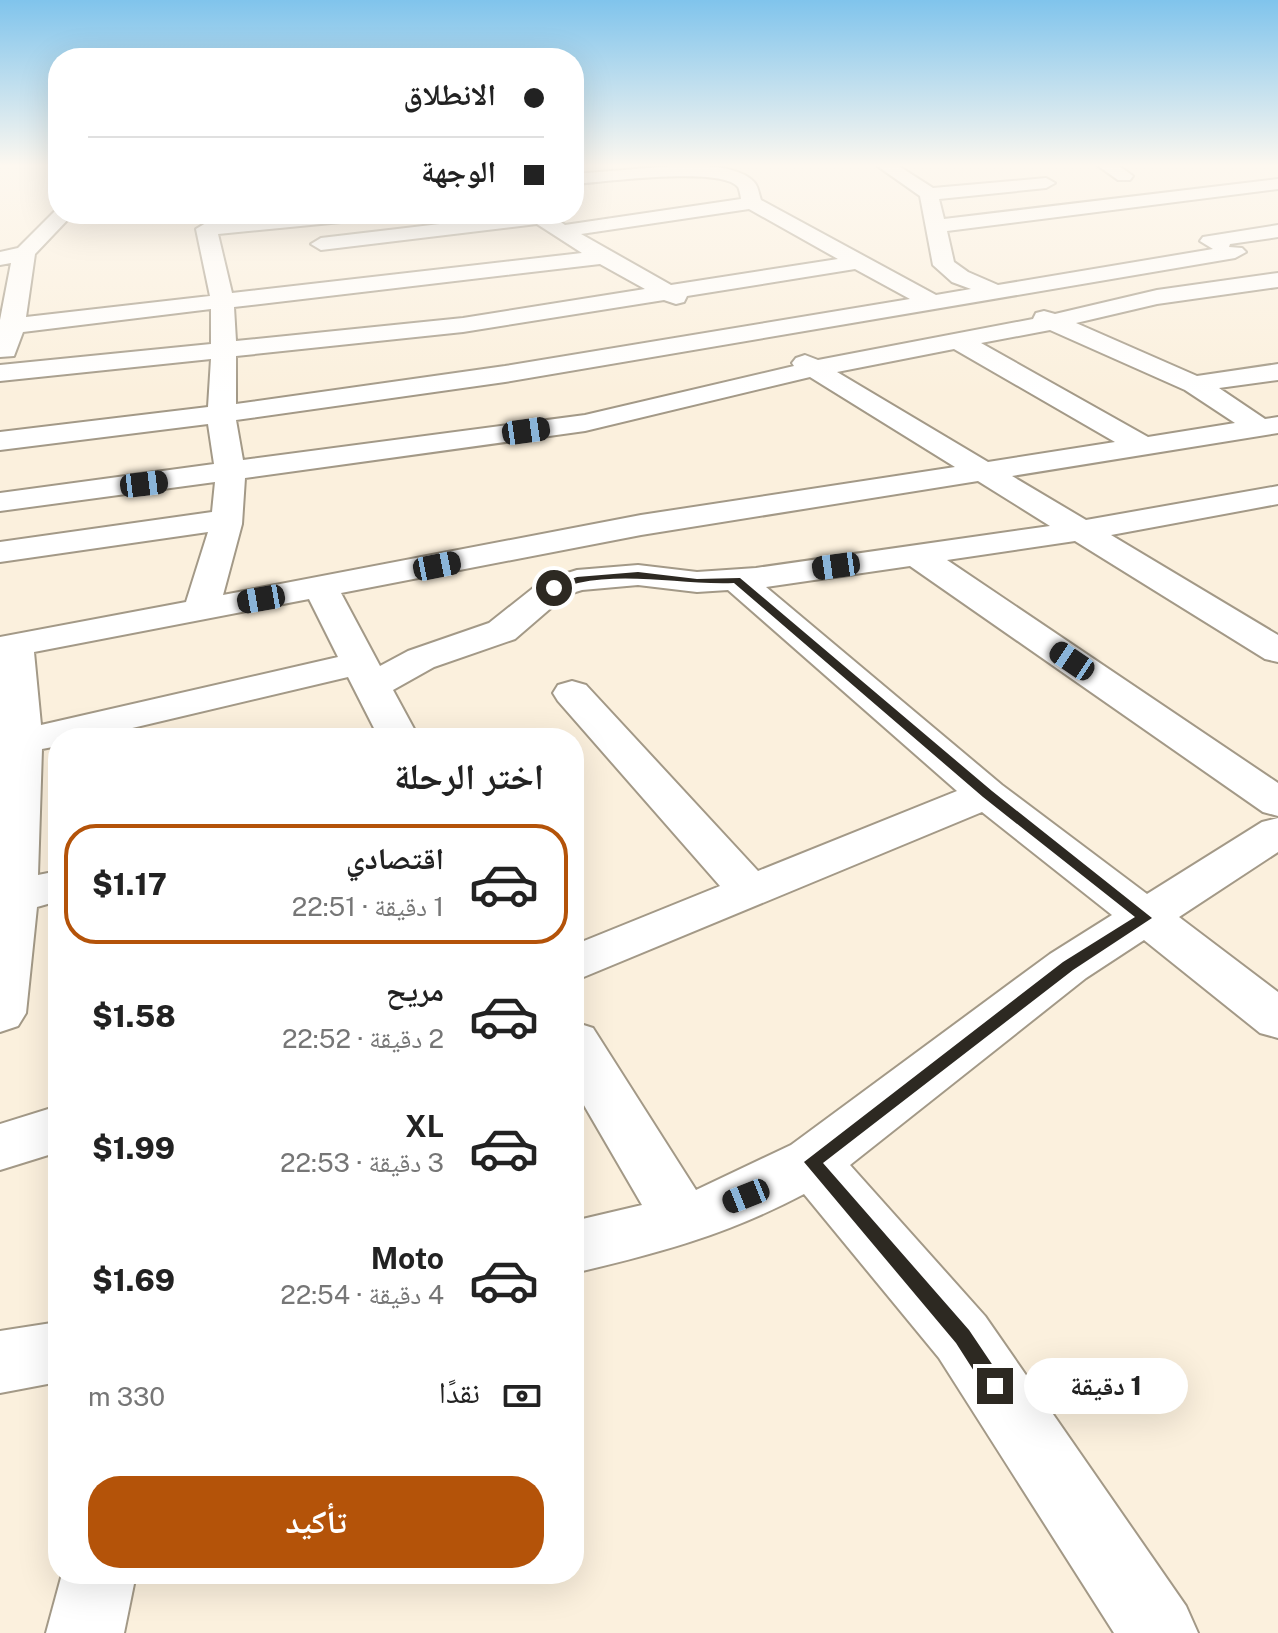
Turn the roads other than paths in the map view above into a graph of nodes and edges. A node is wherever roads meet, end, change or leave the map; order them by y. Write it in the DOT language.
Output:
graph roads {
  1 [pos="36,241"];
  2 [pos="213,241"];
  3 [pos="349,241"];
  4 [pos="578,241"];
  5 [pos="821,241"];
  6 [pos="939,241"];
  7 [pos="1229,241"];
  8 [pos="1271,241"];
  9 [pos="302,246"];
  10 [pos="1159,246"];
  11 [pos="25,252"];
  12 [pos="603,257"];
  13 [pos="0,259"];
  14 [pos="1188,259"];
  15 [pos="1257,260"];
  16 [pos="859,262"];
  17 [pos="444,278"];
  18 [pos="667,292"];
  19 [pos="990,292"];
  20 [pos="222,293"];
  21 [pos="931,302"];
  22 [pos="9,314"];
  23 [pos="1052,322"];
  24 [pos="750,335"];
  25 [pos="957,340"];
  26 [pos="481,345"];
  27 [pos="226,350"];
  28 [pos="816,368"];
  29 [pos="0,372"];
  30 [pos="1278,372"];
  31 [pos="1194,384"];
  32 [pos="222,414"];
  33 [pos="1269,426"];
  34 [pos="0,441"];
  35 [pos="1141,445"];
  36 [pos="980,470"];
  37 [pos="231,473"];
  38 [pos="1278,495"];
  39 [pos="0,502"];
  40 [pos="226,520"];
  41 [pos="1080,531"];
  42 [pos="0,552"];
  43 [pos="917,555"];
  44 [pos="737,580"];
  45 [pos="321,589"];
  46 [pos="201,610"];
  47 [pos="1278,614"];
  48 [pos="1234,625"];
  49 [pos="7,647"];
  50 [pos="1278,651"];
  51 [pos="366,674"];
  52 [pos="572,693"];
  53 [pos="92,728"];
  54 [pos="394,728"];
  55 [pos="48,737"];
  56 [pos="11,744"];
  57 [pos="987,794"];
  58 [pos="1278,803"];
  59 [pos="1278,832"];
  60 [pos="750,891"];
  61 [pos="24,894"];
  62 [pos="1145,918"];
  63 [pos="584,960"];
  64 [pos="0,1013"];
  65 [pos="1278,1019"];
  66 [pos="584,1058"];
  67 [pos="48,1132"];
  68 [pos="0,1147"];
  69 [pos="812,1162"];
  70 [pos="683,1221"];
  71 [pos="584,1245"];
  72 [pos="48,1354"];
  73 [pos="0,1362"];
  74 [pos="97,1584"];
  75 [pos="85,1633"];
  76 [pos="1159,1633"];
  1 -- 11 [label="street"];
  2 -- 20 [label="street"];
  3 -- 9 [label="street"];
  4 -- 12 [label="street"];
  5 -- 16 [label="street"];
  6 -- 19 [label="street"];
  7 -- 15 [label="street"];
  8 -- 15 [label="street"];
  10 -- 14 [label="street"];
  11 -- 13 [label="street"];
  11 -- 22 [label="street"];
  12 -- 17 [label="street"];
  12 -- 18 [label="street"];
  14 -- 15 [label="street"];
  14 -- 19 [label="street"];
  15 -- 23 [label="street"];
  16 -- 18 [label="street"];
  16 -- 21 [label="street"];
  17 -- 20 [label="street"];
  17 -- 26 [label="street"];
  18 -- 24 [label="street"];
  18 -- 26 [label="street"];
  19 -- 21 [label="street"];
  19 -- 23 [label="street"];
  20 -- 22 [label="street"];
  20 -- 27 [label="street"];
  21 -- 24 [label="street"];
  22 -- 29 [label="street"];
  23 -- 25 [label="street"];
  23 -- 31 [label="street"];
  24 -- 26 [label="street"];
  24 -- 28 [label="street"];
  25 -- 28 [label="street"];
  25 -- 35 [label="street"];
  26 -- 27 [label="street"];
  26 -- 32 [label="street"];
  27 -- 29 [label="street"];
  27 -- 32 [label="street"];
  28 -- 36 [label="street"];
  28 -- 37 [label="street"];
  30 -- 31 [label="street"];
  31 -- 33 [label="street"];
  32 -- 34 [label="street"];
  32 -- 37 [label="street"];
  33 -- 35 [label="street"];
  35 -- 36 [label="street"];
  36 -- 41 [label="street"];
  36 -- 45 [label="street"];
  37 -- 39 [label="street"];
  37 -- 40 [label="street"];
  38 -- 41 [label="street"];
  40 -- 42 [label="street"];
  40 -- 46 [label="street"];
  41 -- 43 [label="street"];
  41 -- 48 [label="street"];
  43 -- 44 [label="street"];
  43 -- 58 [label="street"];
  44 -- 51 [label="street"];
  44 -- 57 [label="street"];
  45 -- 46 [label="street"];
  45 -- 51 [label="street"];
  46 -- 49 [label="street"];
  47 -- 48 [label="street"];
  48 -- 50 [label="street"];
  49 -- 56 [label="street"];
  51 -- 53 [label="street"];
  51 -- 54 [label="street"];
  52 -- 60 [label="street"];
  55 -- 56 [label="street"];
  56 -- 61 [label="street"];
  57 -- 60 [label="street"];
  57 -- 62 [label="street"];
  59 -- 62 [label="street"];
  60 -- 63 [label="street"];
  61 -- 64 [label="street"];
  62 -- 65 [label="street"];
  62 -- 69 [label="street"];
  66 -- 70 [label="street"];
  67 -- 68 [label="street"];
  69 -- 70 [label="street"];
  69 -- 76 [label="street"];
  70 -- 71 [label="street"];
  72 -- 73 [label="street"];
  74 -- 75 [label="street"];
}
